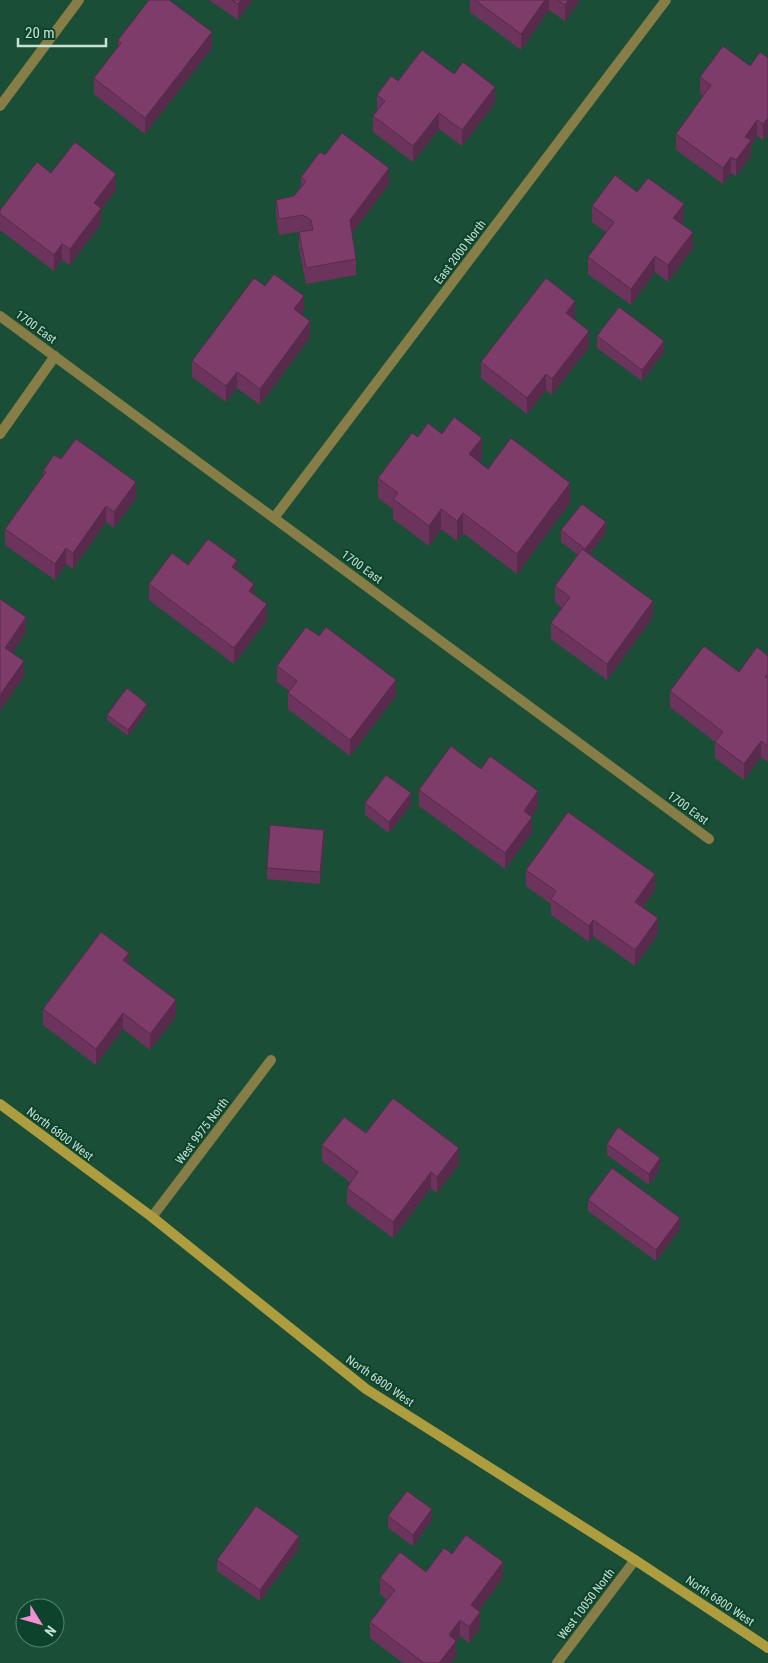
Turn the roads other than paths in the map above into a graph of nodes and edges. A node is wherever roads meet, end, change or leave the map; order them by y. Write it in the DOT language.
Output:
graph roads {
  1 [pos="79,0"];
  2 [pos="666,0"];
  3 [pos="0,106"];
  4 [pos="0,316"];
  5 [pos="55,356"];
  6 [pos="0,434"];
  7 [pos="274,518"];
  8 [pos="709,839"];
  9 [pos="271,1060"];
  10 [pos="0,1104"];
  11 [pos="152,1217"];
  12 [pos="635,1560"];
  13 [pos="768,1648"];
  14 [pos="557,1663"];
  1 -- 3 [label="street"];
  2 -- 7 [label="street, East 2000 North"];
  4 -- 5 [label="street, 1700 East"];
  5 -- 6 [label="street"];
  5 -- 7 [label="street, 1700 East"];
  7 -- 8 [label="street, 1700 East"];
  9 -- 11 [label="street, West 9975 North"];
  10 -- 11 [label="street, North 6800 West"];
  11 -- 12 [label="street, North 6800 West"];
  12 -- 13 [label="street, North 6800 West"];
  12 -- 14 [label="street, West 10050 North"];
}
